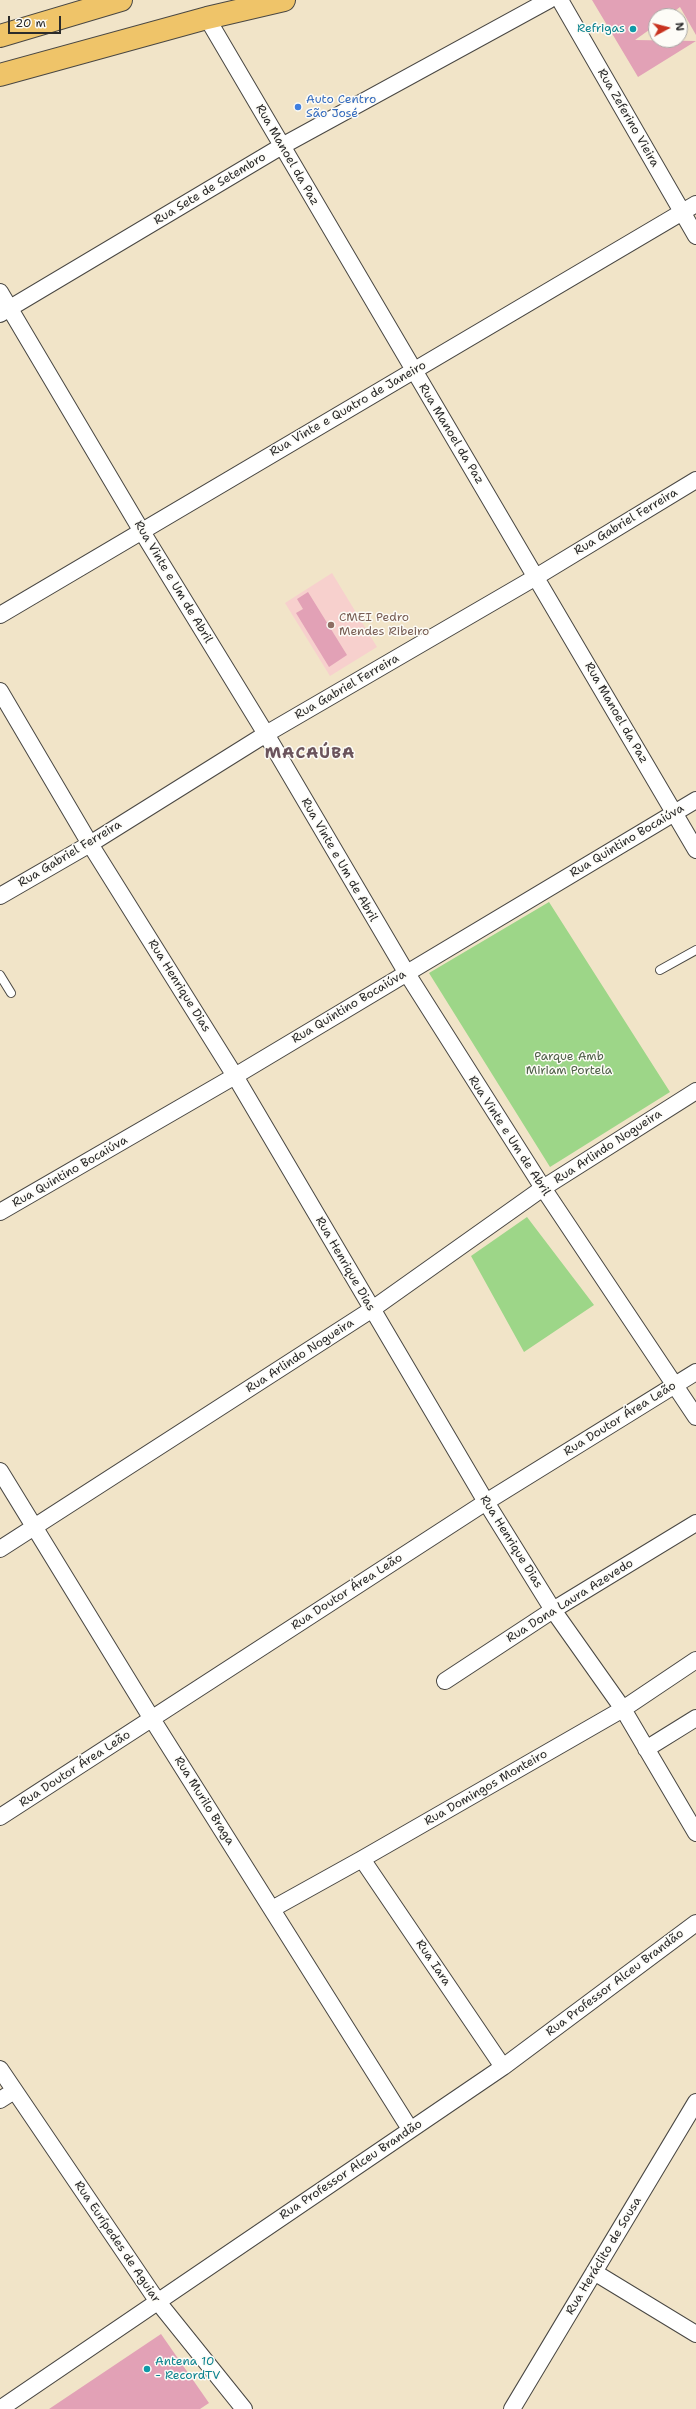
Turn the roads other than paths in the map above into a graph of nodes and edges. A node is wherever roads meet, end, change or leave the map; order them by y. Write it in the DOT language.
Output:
graph roads {
  1 [pos="121,0"];
  2 [pos="284,0"];
  3 [pos="549,0"];
  4 [pos="560,0"];
  5 [pos="207,18"];
  6 [pos="0,36"];
  7 [pos="0,76"];
  8 [pos="282,146"];
  9 [pos="696,204"];
  10 [pos="682,212"];
  11 [pos="696,236"];
  12 [pos="0,292"];
  13 [pos="4,311"];
  14 [pos="414,371"];
  15 [pos="696,480"];
  16 [pos="141,530"];
  17 [pos="536,577"];
  18 [pos="0,615"];
  19 [pos="0,691"];
  20 [pos="266,734"];
  21 [pos="696,800"];
  22 [pos="674,813"];
  23 [pos="90,844"];
  24 [pos="696,850"];
  25 [pos="0,896"];
  26 [pos="696,950"];
  27 [pos="660,970"];
  28 [pos="406,972"];
  29 [pos="0,975"];
  30 [pos="12,993"];
  31 [pos="235,1076"];
  32 [pos="696,1091"];
  33 [pos="543,1188"];
  34 [pos="0,1212"];
  35 [pos="371,1310"];
  36 [pos="696,1372"];
  37 [pos="676,1385"];
  38 [pos="696,1417"];
  39 [pos="0,1471"];
  40 [pos="486,1502"];
  41 [pos="696,1523"];
  42 [pos="35,1528"];
  43 [pos="0,1549"];
  44 [pos="553,1610"];
  45 [pos="696,1660"];
  46 [pos="446,1681"];
  47 [pos="623,1709"];
  48 [pos="696,1718"];
  49 [pos="152,1719"];
  50 [pos="646,1749"];
  51 [pos="0,1817"];
  52 [pos="696,1833"];
  53 [pos="362,1860"];
  54 [pos="272,1909"];
  55 [pos="696,1923"];
  56 [pos="503,2067"];
  57 [pos="0,2069"];
  58 [pos="14,2091"];
  59 [pos="0,2100"];
  60 [pos="696,2102"];
  61 [pos="410,2129"];
  62 [pos="594,2272"];
  63 [pos="158,2302"];
  64 [pos="696,2334"];
  65 [pos="0,2409"];
  66 [pos="244,2409"];
  67 [pos="512,2409"];
  1 -- 6 [label="main road"];
  2 -- 5 [label="main road"];
  3 -- 8 [label="street, Rua Sete de Setembro"];
  4 -- 10 [label="street, Rua Zeferino Vieira"];
  5 -- 7 [label="main road"];
  5 -- 8 [label="street, Rua Manoel da Paz"];
  8 -- 13 [label="street, Rua Sete de Setembro"];
  8 -- 14 [label="street, Rua Manoel da Paz"];
  9 -- 10 [label="street, Rua Vinte e Quatro de Janeiro"];
  10 -- 11 [label="street, Rua Zeferino Vieira"];
  10 -- 14 [label="street, Rua Vinte e Quatro de Janeiro"];
  12 -- 13 [label="street, Rua Vinte e Um de Abril"];
  13 -- 16 [label="street, Rua Vinte e Um de Abril"];
  14 -- 16 [label="street, Rua Vinte e Quatro de Janeiro"];
  14 -- 17 [label="street, Rua Manoel da Paz"];
  15 -- 17 [label="street, Rua Gabriel Ferreira"];
  16 -- 18 [label="street, Rua Vinte e Quatro de Janeiro"];
  16 -- 20 [label="street, Rua Vinte e Um de Abril"];
  17 -- 20 [label="street, Rua Gabriel Ferreira"];
  17 -- 22 [label="street, Rua Manoel da Paz"];
  19 -- 23 [label="street, Rua Henrique Dias"];
  20 -- 23 [label="street, Rua Gabriel Ferreira"];
  20 -- 28 [label="street, Rua Vinte e Um de Abril"];
  21 -- 22 [label="street, Rua Quintino Bocaiúva"];
  22 -- 24 [label="street, Rua Manoel da Paz"];
  22 -- 28 [label="street, Rua Quintino Bocaiúva"];
  23 -- 25 [label="street, Rua Gabriel Ferreira"];
  23 -- 31 [label="street, Rua Henrique Dias"];
  26 -- 27 [label="lane"];
  28 -- 31 [label="street, Rua Quintino Bocaiúva"];
  28 -- 33 [label="street, Rua Vinte e Um de Abril"];
  29 -- 30 [label="lane"];
  31 -- 34 [label="street, Rua Quintino Bocaiúva"];
  31 -- 35 [label="street, Rua Henrique Dias"];
  32 -- 33 [label="street, Rua Arlindo Nogueira"];
  33 -- 35 [label="street, Rua Arlindo Nogueira"];
  33 -- 37 [label="street, Rua Vinte e Um de Abril"];
  35 -- 40 [label="street, Rua Henrique Dias"];
  35 -- 42 [label="street, Rua Arlindo Nogueira"];
  36 -- 37 [label="street, Rua Doutor Área Leão"];
  37 -- 38 [label="street, Rua Vinte e Um de Abril"];
  37 -- 40 [label="street, Rua Doutor Área Leão"];
  39 -- 42 [label="street, Rua Murilo Braga"];
  40 -- 44 [label="street, Rua Henrique Dias"];
  40 -- 49 [label="street, Rua Doutor Área Leão"];
  41 -- 44 [label="street, Rua Dona Laura Azevedo"];
  42 -- 43 [label="street, Rua Arlindo Nogueira"];
  42 -- 49 [label="street, Rua Murilo Braga"];
  44 -- 46 [label="street, Rua Dona Laura Azevedo"];
  44 -- 47 [label="street, Rua Henrique Dias"];
  45 -- 47 [label="street, Rua Domingos Monteiro"];
  47 -- 50 [label="street, Rua Henrique Dias"];
  47 -- 53 [label="street, Rua Domingos Monteiro"];
  48 -- 50 [label="street"];
  49 -- 51 [label="street, Rua Doutor Área Leão"];
  49 -- 54 [label="street, Rua Murilo Braga"];
  50 -- 52 [label="street, Rua Henrique Dias"];
  53 -- 54 [label="street, Rua Domingos Monteiro"];
  53 -- 56 [label="street, Rua Iara"];
  54 -- 61 [label="street, Rua Murilo Braga"];
  55 -- 56 [label="street, Rua Professor Alceu Brandão"];
  56 -- 61 [label="street, Rua Professor Alceu Brandão"];
  57 -- 58 [label="street, Rua Eurípedes de Aguiar"];
  58 -- 59 [label="street"];
  58 -- 63 [label="street, Rua Eurípedes de Aguiar"];
  60 -- 62 [label="street, Rua Heráclito de Sousa"];
  61 -- 63 [label="street, Rua Professor Alceu Brandão"];
  62 -- 64 [label="street"];
  62 -- 67 [label="street, Rua Heráclito de Sousa"];
  63 -- 65 [label="street, Rua Professor Alceu Brandão"];
  63 -- 66 [label="street, Rua Eurípedes de Aguiar"];
}
